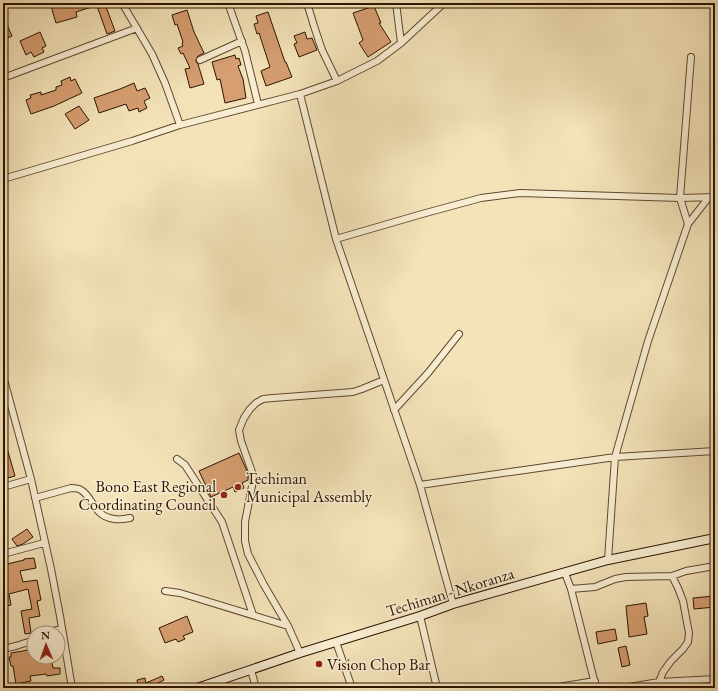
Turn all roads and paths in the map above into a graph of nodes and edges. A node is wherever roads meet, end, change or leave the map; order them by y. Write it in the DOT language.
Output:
graph roads {
  1 [pos="122,3"];
  2 [pos="228,3"];
  3 [pos="307,3"];
  4 [pos="396,3"];
  5 [pos="444,3"];
  6 [pos="138,28"];
  7 [pos="242,41"];
  8 [pos="401,43"];
  9 [pos="691,57"];
  10 [pos="200,60"];
  11 [pos="3,78"];
  12 [pos="337,81"];
  13 [pos="300,94"];
  14 [pos="258,104"];
  15 [pos="180,125"];
  16 [pos="3,179"];
  17 [pos="712,197"];
  18 [pos="680,198"];
  19 [pos="688,224"];
  20 [pos="336,239"];
  21 [pos="459,334"];
  22 [pos="3,376"];
  23 [pos="384,380"];
  24 [pos="394,410"];
  25 [pos="715,451"];
  26 [pos="614,457"];
  27 [pos="177,459"];
  28 [pos="31,479"];
  29 [pos="420,485"];
  30 [pos="3,486"];
  31 [pos="35,498"];
  32 [pos="130,518"];
  33 [pos="715,538"];
  34 [pos="44,543"];
  35 [pos="3,554"];
  36 [pos="608,560"];
  37 [pos="715,566"];
  38 [pos="565,572"];
  39 [pos="672,576"];
  40 [pos="571,589"];
  41 [pos="165,591"];
  42 [pos="453,604"];
  43 [pos="254,615"];
  44 [pos="420,616"];
  45 [pos="61,625"];
  46 [pos="288,626"];
  47 [pos="336,642"];
  48 [pos="26,643"];
  49 [pos="3,649"];
  50 [pos="66,652"];
  51 [pos="300,653"];
  52 [pos="251,670"];
  53 [pos="715,679"];
  54 [pos="595,681"];
  55 [pos="659,682"];
  56 [pos="72,688"];
  57 [pos="197,688"];
  58 [pos="256,688"];
  59 [pos="352,688"];
  60 [pos="437,688"];
  61 [pos="552,688"];
  62 [pos="596,688"];
  63 [pos="623,688"];
  1 -- 6 [label="street"];
  2 -- 7 [label="street"];
  3 -- 12 [label="street"];
  4 -- 8 [label="street"];
  5 -- 8 [label="street"];
  6 -- 11 [label="street"];
  6 -- 15 [label="street"];
  7 -- 10 [label="street"];
  7 -- 14 [label="street"];
  8 -- 12 [label="street"];
  9 -- 18 [label="street"];
  12 -- 13 [label="street"];
  13 -- 14 [label="street"];
  13 -- 20 [label="street"];
  14 -- 15 [label="street"];
  15 -- 16 [label="street"];
  17 -- 18 [label="street"];
  17 -- 19 [label="street"];
  18 -- 19 [label="street"];
  18 -- 20 [label="street"];
  19 -- 26 [label="street"];
  20 -- 23 [label="street"];
  21 -- 24 [label="street"];
  22 -- 28 [label="street"];
  23 -- 24 [label="street"];
  23 -- 46 [label="street"];
  24 -- 29 [label="street"];
  25 -- 26 [label="street"];
  26 -- 29 [label="street"];
  26 -- 36 [label="street"];
  27 -- 43 [label="street"];
  28 -- 30 [label="street"];
  28 -- 31 [label="street"];
  29 -- 42 [label="street"];
  31 -- 32 [label="street"];
  31 -- 34 [label="street"];
  33 -- 36 [label="main road, Techiman - Nkoranza"];
  34 -- 35 [label="street"];
  34 -- 45 [label="street"];
  36 -- 38 [label="main road, Techiman - Nkoranza"];
  37 -- 39 [label="street"];
  38 -- 40 [label="street"];
  38 -- 42 [label="main road, Techiman - Nkoranza"];
  39 -- 40 [label="street"];
  39 -- 55 [label="street"];
  40 -- 54 [label="street"];
  41 -- 43 [label="street"];
  42 -- 44 [label="main road, Techiman - Nkoranza"];
  43 -- 46 [label="street"];
  44 -- 47 [label="main road, Techiman - Nkoranza"];
  44 -- 60 [label="street"];
  46 -- 51 [label="street"];
  47 -- 51 [label="main road, Techiman - Nkoranza"];
  47 -- 59 [label="street"];
  48 -- 49 [label="street"];
  50 -- 56 [label="street"];
  51 -- 52 [label="main road, Techiman - Nkoranza"];
  52 -- 57 [label="main road, Techiman - Nkoranza"];
  52 -- 58 [label="street"];
  53 -- 55 [label="street"];
  54 -- 61 [label="street"];
  54 -- 62 [label="street"];
  55 -- 63 [label="street"];
}
